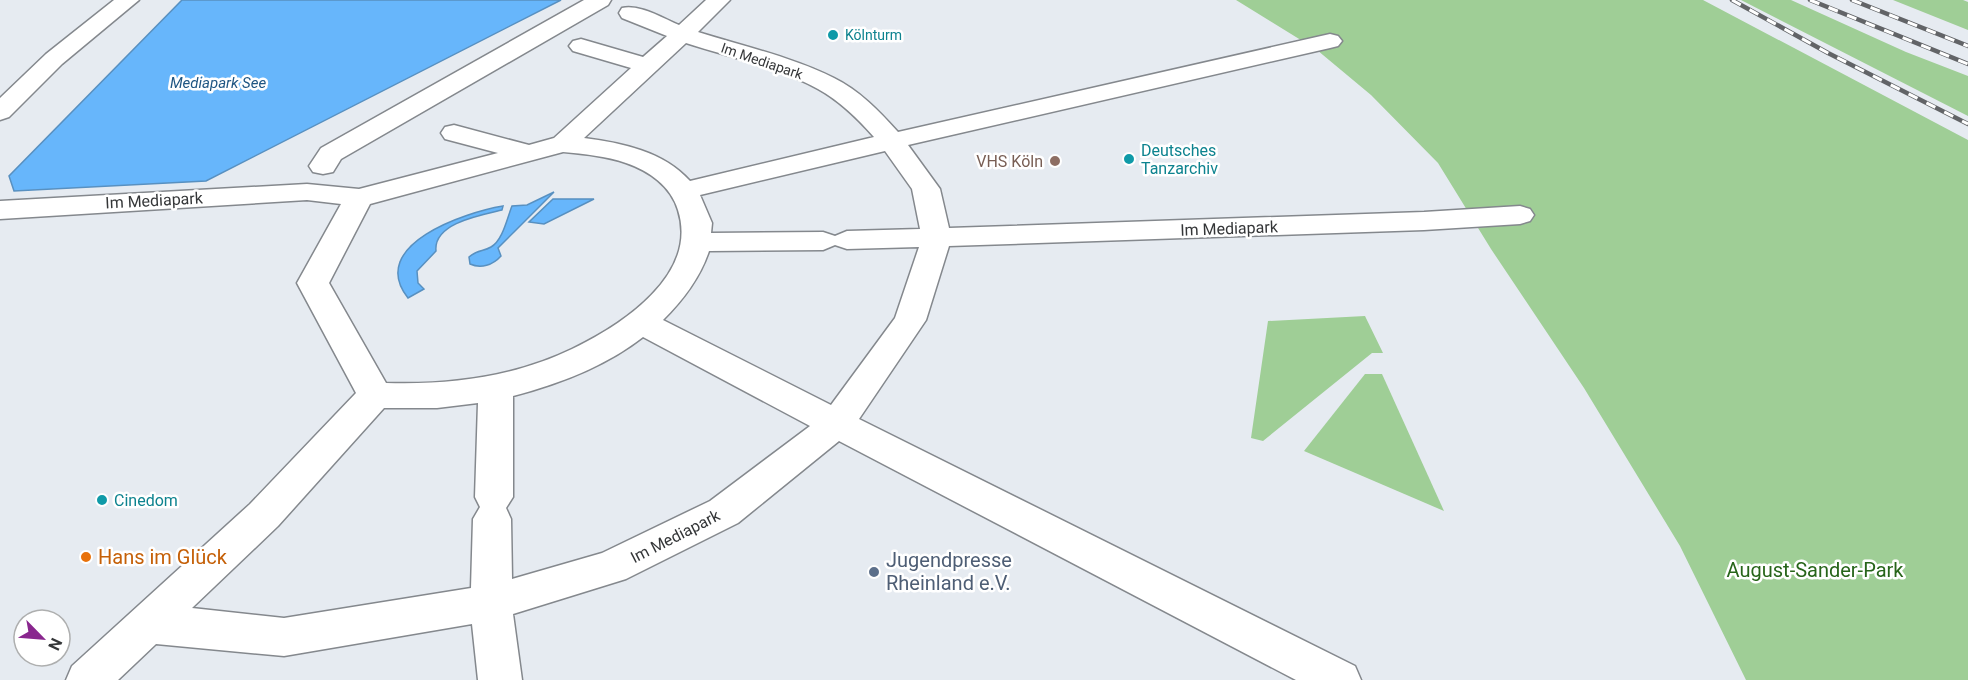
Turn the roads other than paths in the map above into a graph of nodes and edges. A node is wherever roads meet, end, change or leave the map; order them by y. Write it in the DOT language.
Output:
graph roads {
  1 [pos="95,0"];
  2 [pos="128,0"];
  3 [pos="719,0"];
  4 [pos="608,7"];
  5 [pos="682,34"];
  6 [pos="563,40"];
  7 [pos="1330,40"];
  8 [pos="54,59"];
  9 [pos="648,66"];
  10 [pos="0,112"];
  11 [pos="398,116"];
  12 [pos="892,141"];
  13 [pos="563,144"];
  14 [pos="529,153"];
  15 [pos="316,177"];
  16 [pos="684,191"];
  17 [pos="359,198"];
  18 [pos="0,210"];
  19 [pos="1520,215"];
  20 [pos="937,238"];
  21 [pos="696,242"];
  22 [pos="641,322"];
  23 [pos="496,389"];
  24 [pos="375,395"];
  25 [pos="837,424"];
  26 [pos="491,603"];
  27 [pos="147,625"];
  28 [pos="88,680"];
  29 [pos="500,680"];
  30 [pos="1339,680"];
  1 -- 8 [label="street"];
  2 -- 8 [label="street"];
  3 -- 5 [label="street, Im Mediapark"];
  4 -- 5 [label="street, Im Mediapark"];
  4 -- 6 [label="street, Im Mediapark"];
  5 -- 9 [label="street, Im Mediapark"];
  5 -- 12 [label="street, Im Mediapark"];
  6 -- 9 [label="street"];
  6 -- 11 [label="street, Im Mediapark"];
  7 -- 12 [label="street"];
  8 -- 10 [label="street"];
  9 -- 13 [label="street, Im Mediapark"];
  11 -- 14 [label="street, Im Mediapark"];
  11 -- 15 [label="street, Im Mediapark"];
  12 -- 16 [label="street"];
  12 -- 20 [label="street, Im Mediapark"];
  13 -- 14 [label="street, Im Mediapark"];
  13 -- 16 [label="street, Im Mediapark"];
  14 -- 17 [label="street, Im Mediapark"];
  15 -- 17 [label="street, Im Mediapark"];
  15 -- 18 [label="street, Im Mediapark"];
  16 -- 21 [label="street, Im Mediapark"];
  17 -- 24 [label="street"];
  19 -- 20 [label="street, Im Mediapark"];
  20 -- 21 [label="street, Im Mediapark"];
  20 -- 25 [label="street, Im Mediapark"];
  21 -- 22 [label="street, Im Mediapark"];
  22 -- 23 [label="street, Im Mediapark"];
  22 -- 25 [label="street"];
  23 -- 24 [label="street, Im Mediapark"];
  23 -- 26 [label="street"];
  24 -- 27 [label="street"];
  25 -- 26 [label="street, Im Mediapark"];
  25 -- 30 [label="street"];
  26 -- 27 [label="street, Im Mediapark"];
  26 -- 29 [label="street"];
  27 -- 28 [label="street"];
}
